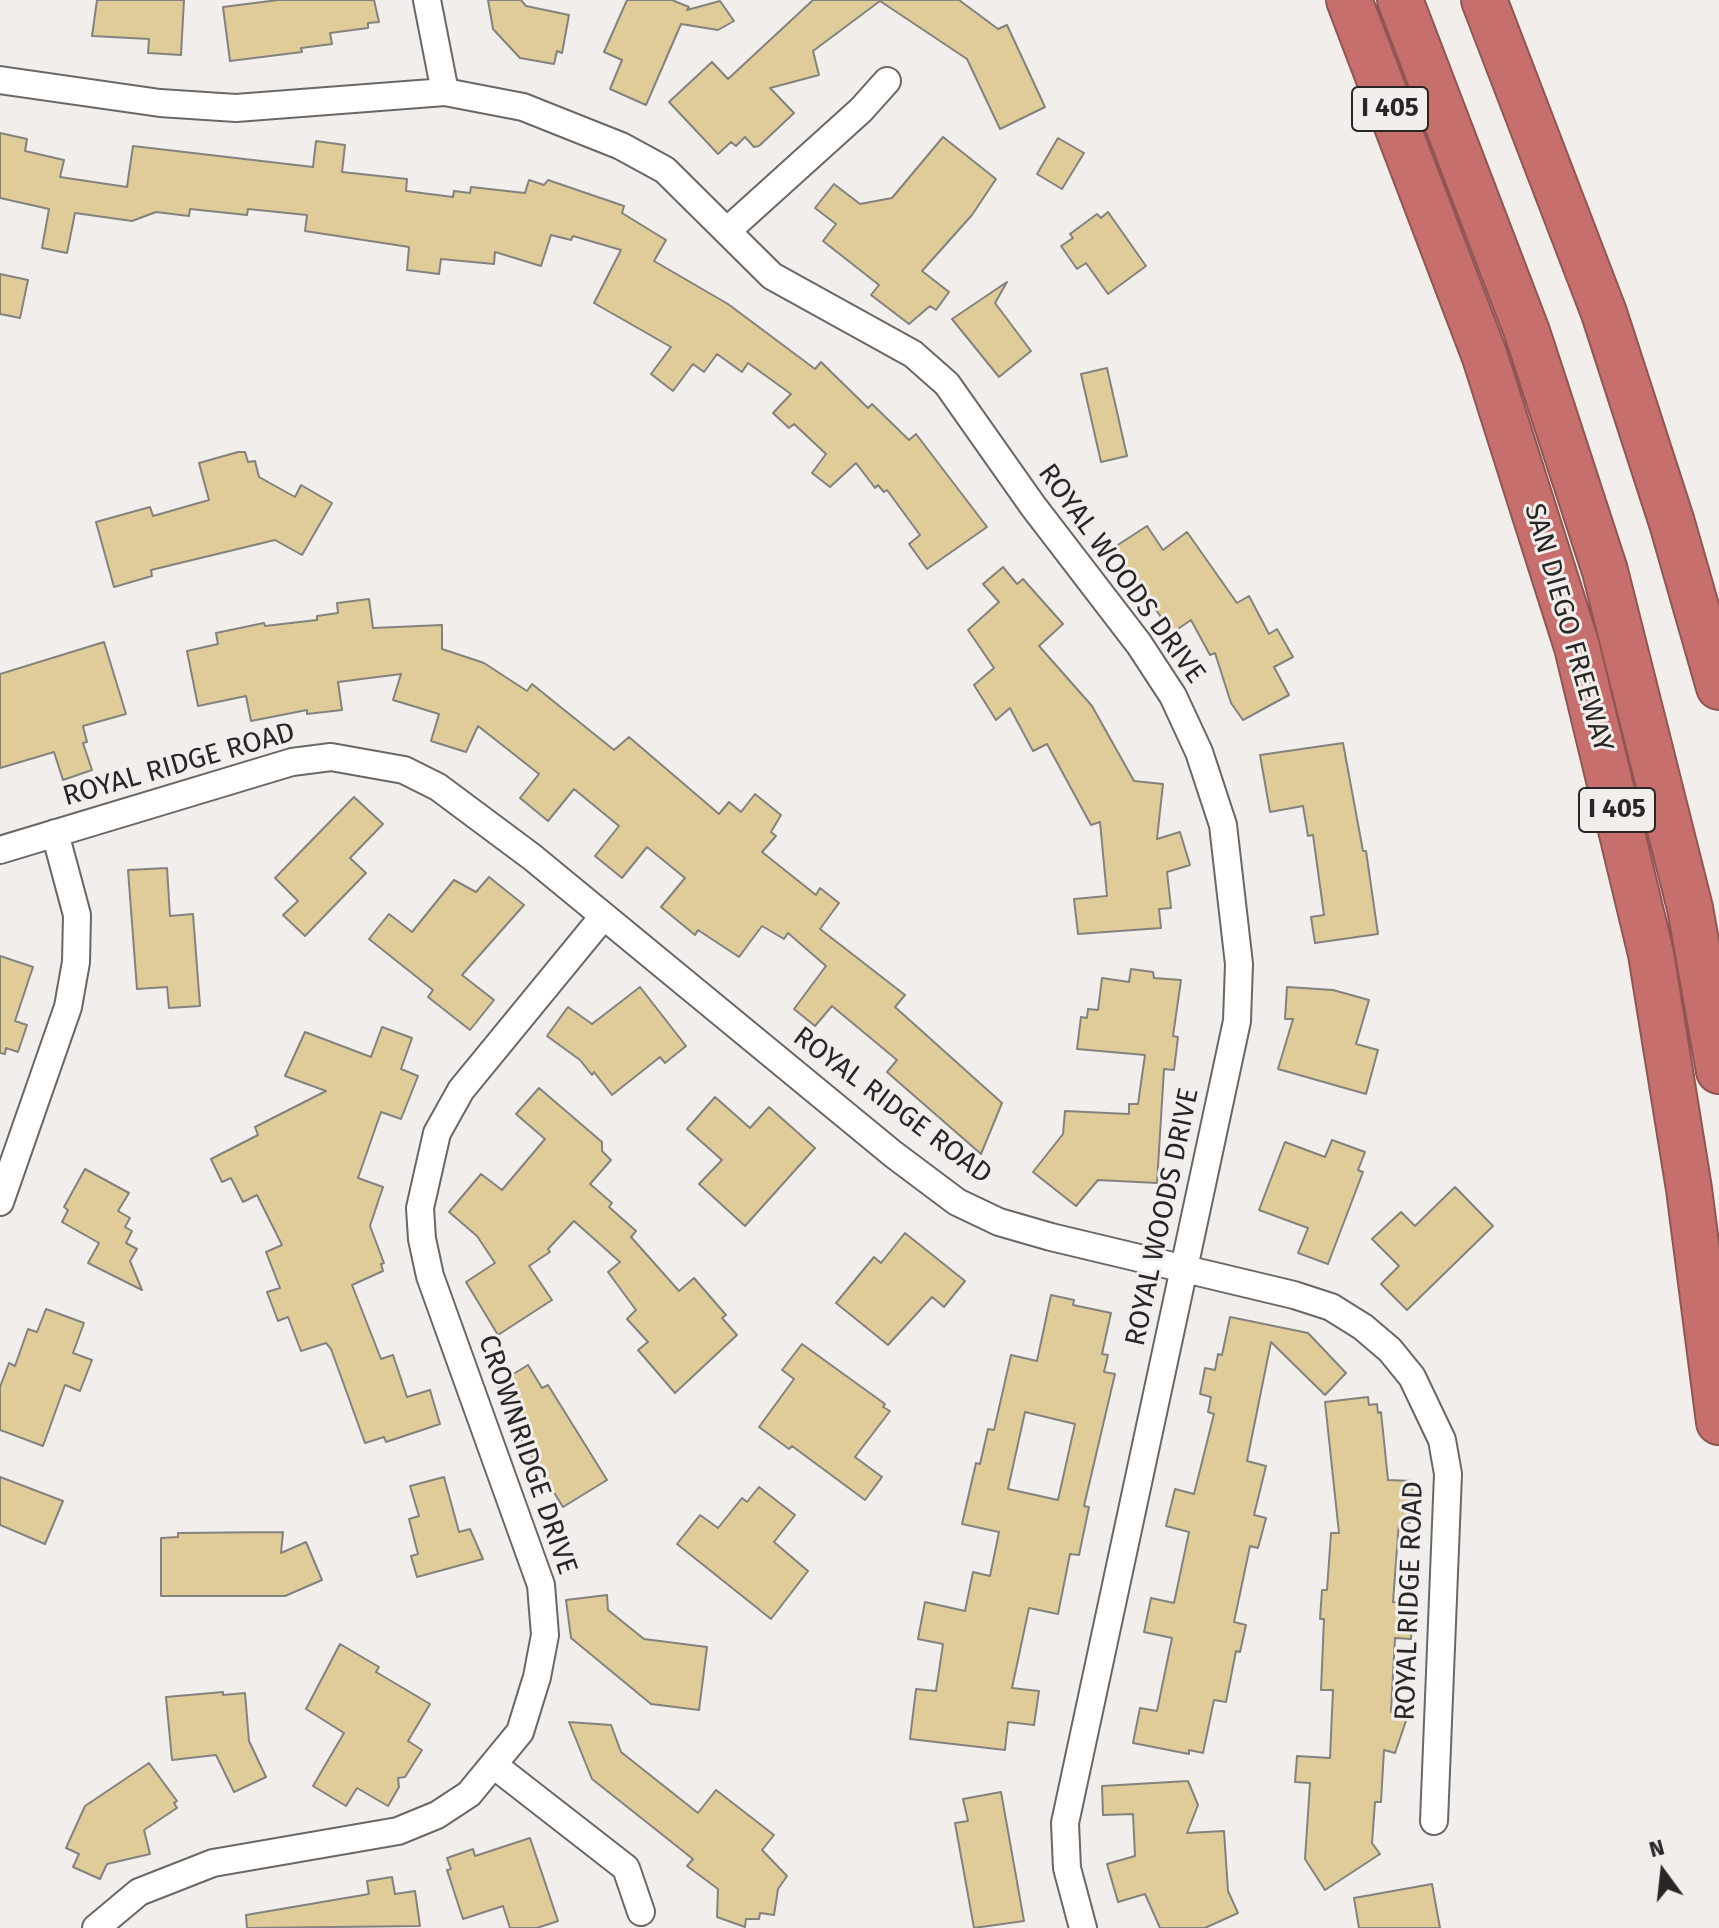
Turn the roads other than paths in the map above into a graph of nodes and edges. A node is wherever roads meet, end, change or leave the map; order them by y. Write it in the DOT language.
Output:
graph roads {
  1 [pos="427,0"];
  2 [pos="1349,0"];
  3 [pos="1400,0"];
  4 [pos="1484,0"];
  5 [pos="0,80"];
  6 [pos="887,81"];
  7 [pos="445,92"];
  8 [pos="727,231"];
  9 [pos="1719,687"];
  10 [pos="55,833"];
  11 [pos="0,850"];
  12 [pos="602,918"];
  13 [pos="1719,1071"];
  14 [pos="0,1202"];
  15 [pos="1186,1270"];
  16 [pos="1719,1422"];
  17 [pos="495,1766"];
  18 [pos="1434,1821"];
  19 [pos="641,1912"];
  20 [pos="96,1928"];
  21 [pos="1083,1928"];
  1 -- 7 [label="street"];
  2 -- 16 [label="highway, SAN DIEGO FREEWAY / I 405"];
  3 -- 13 [label="highway"];
  4 -- 9 [label="highway"];
  5 -- 7 [label="street, ROYAL WOODS DRIVE"];
  6 -- 8 [label="street"];
  7 -- 8 [label="street, ROYAL WOODS DRIVE"];
  8 -- 15 [label="street, ROYAL WOODS DRIVE"];
  10 -- 11 [label="street, ROYAL RIDGE ROAD"];
  10 -- 12 [label="street, ROYAL RIDGE ROAD"];
  10 -- 14 [label="street"];
  12 -- 15 [label="street, ROYAL RIDGE ROAD"];
  12 -- 17 [label="street, CROWNRIDGE DRIVE"];
  15 -- 18 [label="street, ROYAL RIDGE ROAD"];
  15 -- 21 [label="street, ROYAL WOODS DRIVE"];
  17 -- 19 [label="street"];
  17 -- 20 [label="street, CROWNRIDGE DRIVE"];
}
